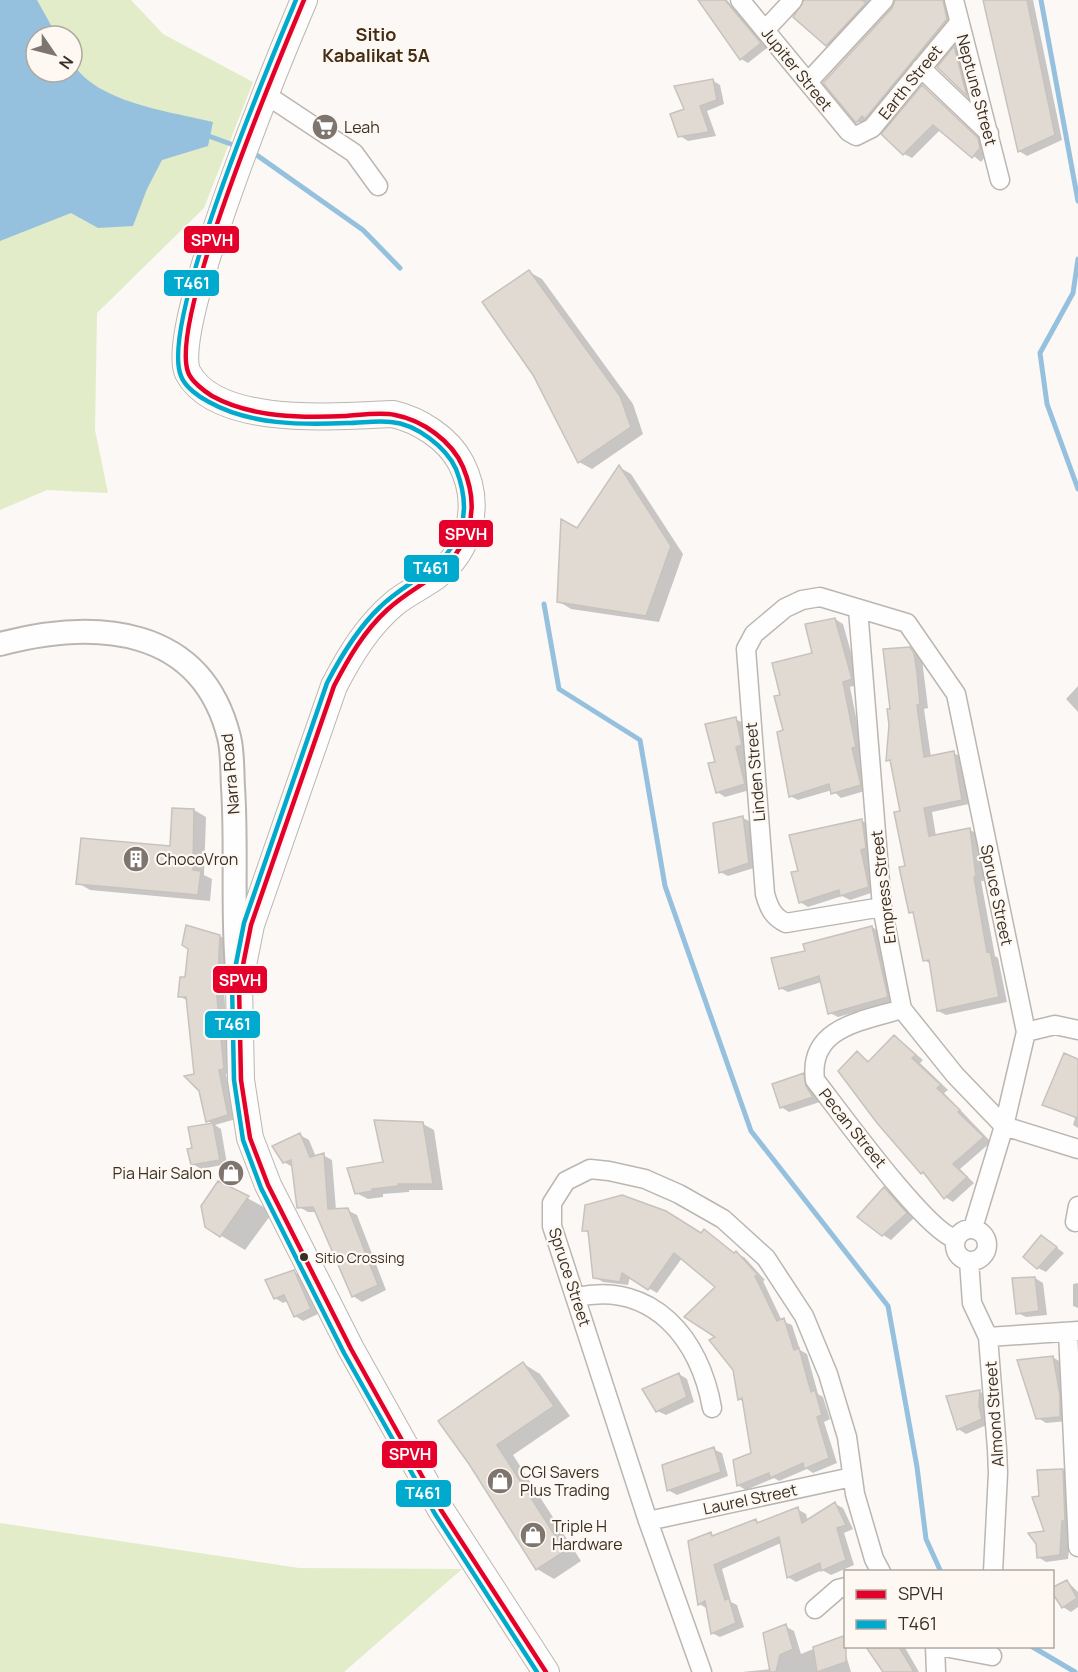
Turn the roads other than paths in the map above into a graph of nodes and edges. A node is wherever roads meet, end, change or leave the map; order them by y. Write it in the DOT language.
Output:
graph roads {
  1 [pos="304,0"];
  2 [pos="740,0"];
  3 [pos="793,0"];
  4 [pos="884,0"];
  5 [pos="954,0"];
  6 [pos="959,23"];
  7 [pos="766,30"];
  8 [pos="921,69"];
  9 [pos="808,82"];
  10 [pos="265,93"];
  11 [pos="989,133"];
  12 [pos="856,136"];
  13 [pos="1000,180"];
  14 [pos="378,186"];
  15 [pos="858,609"];
  16 [pos="0,644"];
  17 [pos="882,907"];
  18 [pos="239,985"];
  19 [pos="902,1009"];
  20 [pos="1078,1030"];
  21 [pos="1026,1032"];
  22 [pos="1004,1126"];
  23 [pos="1078,1149"];
  24 [pos="973,1228"];
  25 [pos="955,1239"];
  26 [pos="969,1261"];
  27 [pos="577,1297"];
  28 [pos="1073,1331"];
  29 [pos="988,1336"];
  30 [pos="712,1408"];
  31 [pos="852,1477"];
  32 [pos="648,1521"];
  33 [pos="1078,1547"];
  34 [pos="880,1570"];
  35 [pos="993,1570"];
  36 [pos="844,1588"];
  37 [pos="816,1609"];
  38 [pos="937,1648"];
  39 [pos="942,1648"];
  40 [pos="993,1658"];
  41 [pos="546,1672"];
  42 [pos="702,1672"];
  43 [pos="936,1672"];
  1 -- 10 [label="main road"];
  2 -- 7 [label="street, Jupiter Street"];
  3 -- 7 [label="street"];
  4 -- 9 [label="street"];
  5 -- 6 [label="street, Neptune Street"];
  6 -- 8 [label="street, Earth Street"];
  6 -- 11 [label="street, Neptune Street"];
  7 -- 9 [label="street, Jupiter Street"];
  8 -- 11 [label="street"];
  8 -- 12 [label="street, Earth Street"];
  9 -- 12 [label="street, Jupiter Street"];
  10 -- 14 [label="street"];
  10 -- 18 [label="main road"];
  11 -- 13 [label="street, Neptune Street"];
  15 -- 17 [label="street, Empress Street"];
  15 -- 17 [label="street, Linden Street"];
  15 -- 21 [label="street, Spruce Street"];
  16 -- 18 [label="street, Narra Road"];
  17 -- 19 [label="street, Empress Street"];
  18 -- 41 [label="main road"];
  19 -- 22 [label="street, Empress Street"];
  19 -- 25 [label="street, Pecan Street"];
  20 -- 21 [label="street"];
  21 -- 22 [label="street, Spruce Street"];
  22 -- 23 [label="street"];
  22 -- 24 [label="street, Spruce Street"];
  24 -- 25 [label="street"];
  24 -- 26 [label="street"];
  25 -- 26 [label="street"];
  26 -- 29 [label="street, Almond Street"];
  27 -- 30 [label="street"];
  27 -- 31 [label="street, Spruce Street"];
  27 -- 32 [label="street, Spruce Street"];
  28 -- 29 [label="street"];
  28 -- 33 [label="street"];
  29 -- 35 [label="street, Almond Street"];
  31 -- 32 [label="street, Laurel Street"];
  31 -- 34 [label="street, Spruce Street"];
  32 -- 42 [label="street, Spruce Street"];
  36 -- 37 [label="street"];
  38 -- 43 [label="street"];
  39 -- 40 [label="street"];
}
